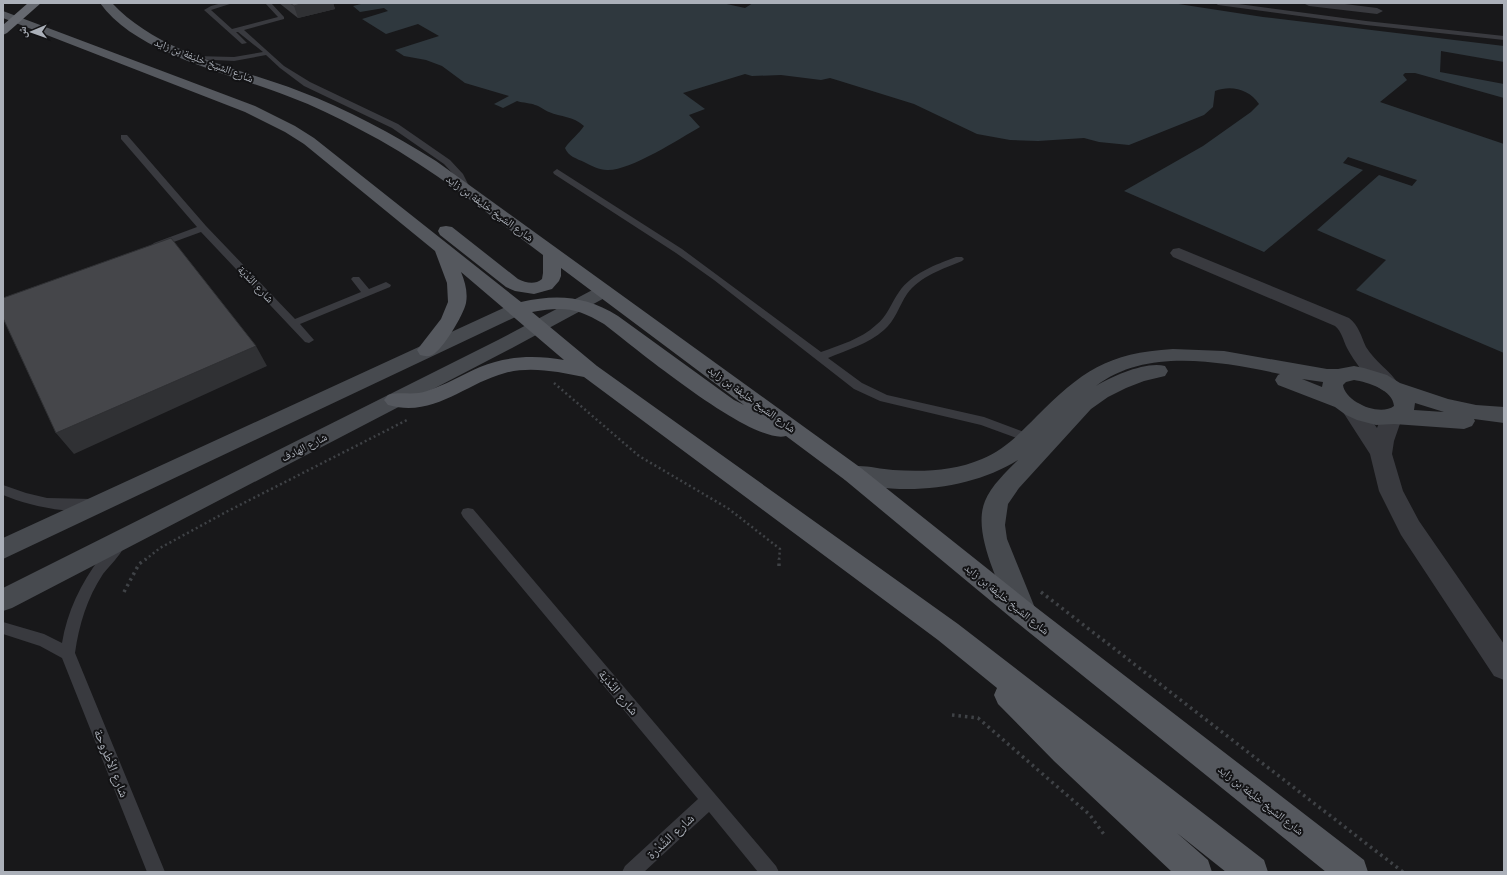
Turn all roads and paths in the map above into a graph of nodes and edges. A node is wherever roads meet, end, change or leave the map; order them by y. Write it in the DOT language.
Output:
graph roads {
  1 [pos="35,3"];
  2 [pos="106,3"];
  3 [pos="230,3"];
  4 [pos="268,3"];
  5 [pos="1218,3"];
  6 [pos="1309,3"];
  7 [pos="1377,11"];
  8 [pos="3,14"];
  9 [pos="239,29"];
  10 [pos="3,31"];
  11 [pos="230,32"];
  12 [pos="248,37"];
  13 [pos="1504,38"];
  14 [pos="239,40"];
  15 [pos="268,53"];
  16 [pos="259,55"];
  17 [pos="195,58"];
  18 [pos="124,137"];
  19 [pos="557,172"];
  20 [pos="468,192"];
  21 [pos="381,198"];
  22 [pos="203,228"];
  23 [pos="151,247"];
  24 [pos="442,247"];
  25 [pos="552,253"];
  26 [pos="1179,253"];
  27 [pos="959,259"];
  28 [pos="356,279"];
  29 [pos="386,285"];
  30 [pos="604,292"];
  31 [pos="367,293"];
  32 [pos="579,305"];
  33 [pos="517,308"];
  34 [pos="293,323"];
  35 [pos="539,326"];
  36 [pos="309,340"];
  37 [pos="1353,341"];
  38 [pos="427,350"];
  39 [pos="820,357"];
  40 [pos="590,371"];
  41 [pos="1340,375"];
  42 [pos="549,378"];
  43 [pos="1391,386"];
  44 [pos="396,400"];
  45 [pos="1347,406"];
  46 [pos="1504,415"];
  47 [pos="1394,417"];
  48 [pos="412,418"];
  49 [pos="1504,426"];
  50 [pos="801,436"];
  51 [pos="1028,438"];
  52 [pos="1381,454"];
  53 [pos="853,474"];
  54 [pos="3,490"];
  55 [pos="100,503"];
  56 [pos="468,512"];
  57 [pos="126,538"];
  58 [pos="3,549"];
  59 [pos="779,566"];
  60 [pos="1038,589"];
  61 [pos="124,592"];
  62 [pos="3,600"];
  63 [pos="1024,613"];
  64 [pos="3,628"];
  65 [pos="948,632"];
  66 [pos="68,653"];
  67 [pos="1504,667"];
  68 [pos="952,715"];
  69 [pos="709,800"];
  70 [pos="1105,836"];
  71 [pos="156,872"];
  72 [pos="631,872"];
  73 [pos="770,872"];
  74 [pos="1196,872"];
  75 [pos="1252,872"];
  76 [pos="1352,872"];
  77 [pos="1403,872"];
  1 -- 10 [label="highway"];
  2 -- 17 [label="main road, شارع الشيخ خليفة بن زايد"];
  3 -- 11 [label="lane"];
  4 -- 9 [label="lane"];
  5 -- 13 [label="lane"];
  6 -- 7 [label="street"];
  8 -- 21 [label="main road"];
  9 -- 11 [label="lane"];
  9 -- 12 [label="lane"];
  11 -- 14 [label="lane"];
  12 -- 14 [label="lane"];
  12 -- 15 [label="lane"];
  14 -- 16 [label="lane"];
  15 -- 16 [label="lane"];
  15 -- 20 [label="lane"];
  16 -- 17 [label="lane"];
  17 -- 20 [label="main road, شارع الشيخ خليفة بن زايد"];
  18 -- 22 [label="lane, شارع النَّدْيَة"];
  19 -- 39 [label="lane"];
  20 -- 25 [label="main road, شارع الشيخ خليفة بن زايد"];
  21 -- 24 [label="main road"];
  21 -- 25 [label="main road"];
  22 -- 23 [label="lane"];
  22 -- 34 [label="lane, شارع النَّدْيَة"];
  24 -- 33 [label="main road"];
  24 -- 38 [label="main road"];
  25 -- 30 [label="main road, شارع الشيخ خليفة بن زايد"];
  26 -- 37 [label="street"];
  27 -- 39 [label="lane"];
  28 -- 31 [label="lane"];
  29 -- 31 [label="lane"];
  30 -- 32 [label="street, شارع الهادف"];
  30 -- 50 [label="main road, شارع الشيخ خليفة بن زايد"];
  31 -- 34 [label="lane"];
  32 -- 33 [label="main road"];
  32 -- 35 [label="street, شارع الهادف"];
  32 -- 50 [label="main road"];
  33 -- 35 [label="main road"];
  33 -- 38 [label="street"];
  34 -- 36 [label="lane, شارع النَّدْيَة"];
  35 -- 40 [label="main road"];
  35 -- 44 [label="street, شارع الهادف"];
  37 -- 41 [label="street"];
  37 -- 43 [label="street"];
  38 -- 55 [label="street"];
  39 -- 51 [label="lane"];
  40 -- 44 [label="main road"];
  40 -- 65 [label="main road"];
  41 -- 43 [label="street"];
  41 -- 45 [label="street"];
  41 -- 51 [label="street"];
  42 -- 59 [label="path"];
  43 -- 46 [label="street"];
  43 -- 47 [label="street"];
  44 -- 57 [label="street, شارع الهادف"];
  45 -- 47 [label="street"];
  45 -- 52 [label="street"];
  45 -- 63 [label="street"];
  47 -- 49 [label="street"];
  47 -- 52 [label="street"];
  48 -- 61 [label="path"];
  50 -- 53 [label="main road, شارع الشيخ خليفة بن زايد"];
  51 -- 53 [label="street"];
  52 -- 67 [label="street"];
  53 -- 63 [label="main road, شارع الشيخ خليفة بن زايد"];
  54 -- 55 [label="lane"];
  55 -- 58 [label="street"];
  56 -- 69 [label="lane, شارع النَّدْيَة"];
  57 -- 62 [label="street, شارع الهادف"];
  57 -- 66 [label="lane, شارع الأطروحة"];
  60 -- 77 [label="path"];
  63 -- 76 [label="main road, شارع الشيخ خليفة بن زايد"];
  64 -- 66 [label="lane"];
  65 -- 74 [label="main road"];
  65 -- 75 [label="main road"];
  66 -- 71 [label="lane, شارع الأطروحة"];
  68 -- 70 [label="path"];
  69 -- 72 [label="lane, شارع الشَّدْرة"];
  69 -- 73 [label="lane, شارع النَّدْيَة"];
}
